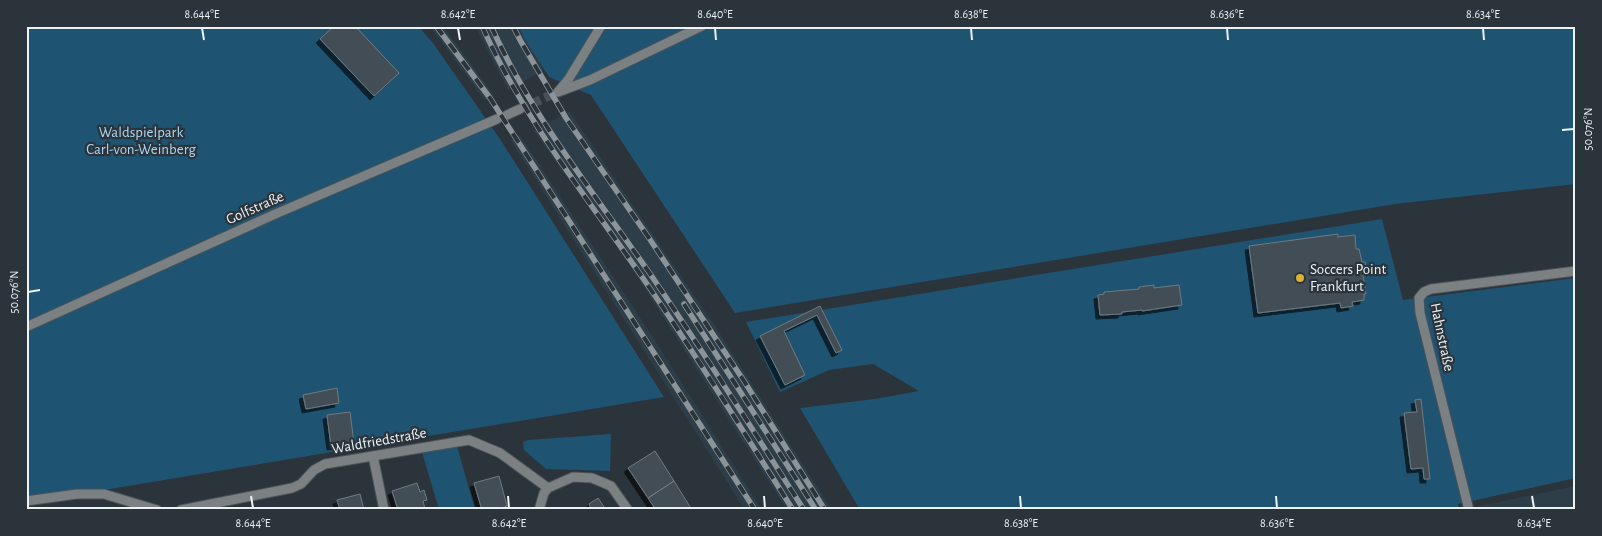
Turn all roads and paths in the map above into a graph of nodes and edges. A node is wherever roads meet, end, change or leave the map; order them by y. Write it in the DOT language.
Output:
graph roads {
  1 [pos="601,26"];
  2 [pos="702,26"];
  3 [pos="520,109"];
  4 [pos="507,115"];
  5 [pos="497,119"];
  6 [pos="1576,271"];
  7 [pos="26,327"];
  8 [pos="372,456"];
  9 [pos="548,488"];
  10 [pos="26,501"];
  11 [pos="203,508"];
  12 [pos="157,510"];
  13 [pos="181,510"];
  14 [pos="384,510"];
  15 [pos="539,510"];
  16 [pos="628,510"];
  17 [pos="1469,510"];
  1 -- 2 [label="street"];
  3 -- 4 [label="street"];
  5 -- 7 [label="street, Golfstraße"];
  6 -- 17 [label="street, Hahnstraße"];
  8 -- 9 [label="street, Waldfriedstraße"];
  8 -- 11 [label="street, Waldfriedstraße"];
  8 -- 14 [label="street"];
  9 -- 15 [label="street"];
  9 -- 16 [label="street"];
  10 -- 12 [label="street"];
  11 -- 13 [label="street, Waldfriedstraße"];
}
